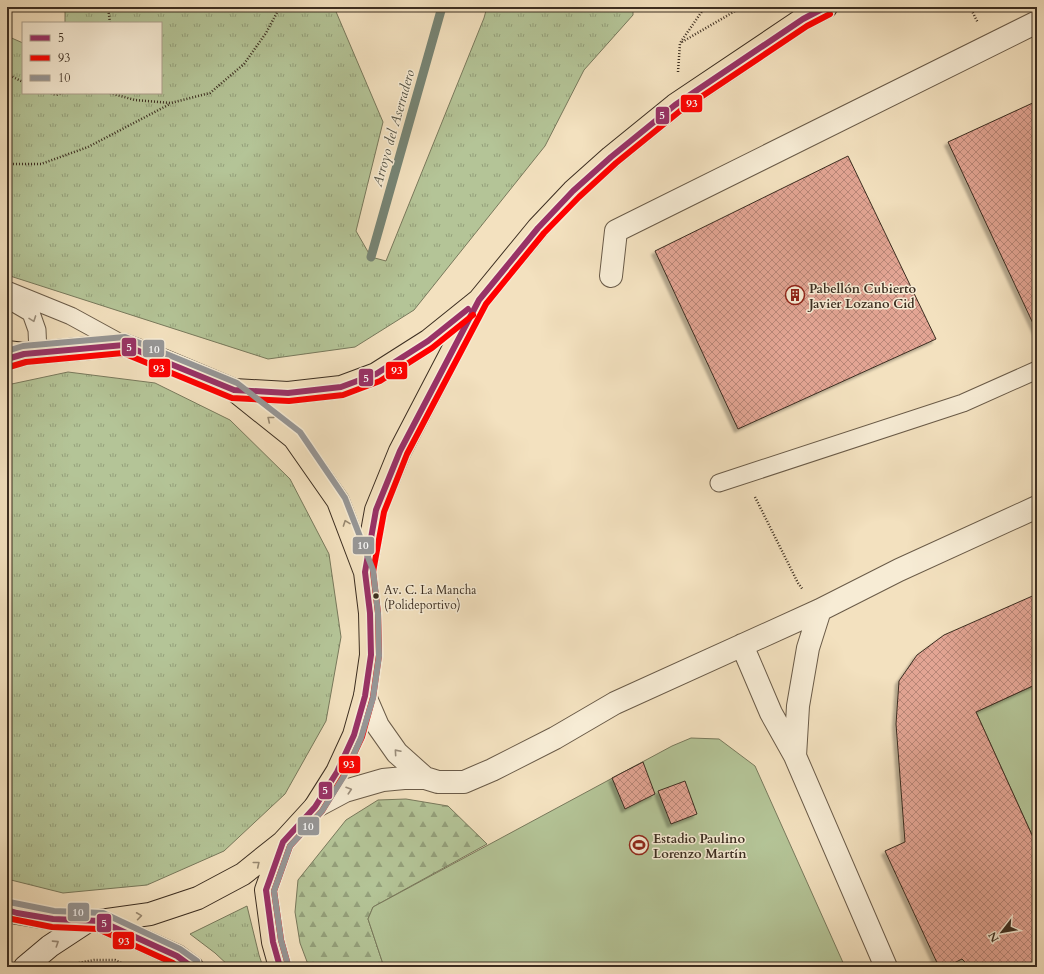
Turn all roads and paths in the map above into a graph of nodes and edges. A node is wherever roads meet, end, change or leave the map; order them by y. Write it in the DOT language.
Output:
graph roads {
  1 [pos="108,7"];
  2 [pos="280,7"];
  3 [pos="706,7"];
  4 [pos="742,7"];
  5 [pos="826,7"];
  6 [pos="970,7"];
  7 [pos="110,22"];
  8 [pos="1037,22"];
  9 [pos="979,26"];
  10 [pos="680,43"];
  11 [pos="7,74"];
  12 [pos="22,82"];
  13 [pos="114,94"];
  14 [pos="171,104"];
  15 [pos="675,105"];
  16 [pos="7,164"];
  17 [pos="611,276"];
  18 [pos="7,290"];
  19 [pos="7,299"];
  20 [pos="479,300"];
  21 [pos="124,345"];
  22 [pos="19,354"];
  23 [pos="1037,370"];
  24 [pos="234,390"];
  25 [pos="745,474"];
  26 [pos="719,483"];
  27 [pos="1037,507"];
  28 [pos="365,572"];
  29 [pos="798,583"];
  30 [pos="820,610"];
  31 [pos="742,645"];
  32 [pos="365,696"];
  33 [pos="795,756"];
  34 [pos="425,778"];
  35 [pos="314,807"];
  36 [pos="283,842"];
  37 [pos="7,910"];
  38 [pos="94,921"];
  39 [pos="25,967"];
  40 [pos="67,967"];
  41 [pos="130,967"];
  42 [pos="192,967"];
  43 [pos="280,967"];
  44 [pos="886,967"];
  1 -- 7 [label="path"];
  2 -- 14 [label="path"];
  3 -- 10 [label="path"];
  4 -- 10 [label="path"];
  5 -- 15 [label="main road"];
  6 -- 9 [label="path"];
  8 -- 17 [label="street"];
  10 -- 15 [label="path"];
  11 -- 12 [label="path"];
  13 -- 14 [label="path"];
  14 -- 16 [label="path"];
  15 -- 20 [label="main road"];
  18 -- 21 [label="lane"];
  19 -- 22 [label="lane, one-way"];
  20 -- 24 [label="main road"];
  20 -- 28 [label="main road"];
  21 -- 22 [label="main road"];
  21 -- 24 [label="main road"];
  23 -- 25 [label="lane"];
  28 -- 24 [label="main road, one-way"];
  25 -- 26 [label="lane"];
  25 -- 29 [label="path"];
  27 -- 30 [label="street"];
  28 -- 32 [label="main road"];
  30 -- 31 [label="street"];
  30 -- 33 [label="street"];
  31 -- 33 [label="street"];
  31 -- 34 [label="street"];
  34 -- 32 [label="street, one-way"];
  32 -- 35 [label="main road"];
  33 -- 44 [label="street"];
  35 -- 34 [label="street, one-way"];
  35 -- 36 [label="main road"];
  38 -- 36 [label="main road, one-way"];
  36 -- 43 [label="main road"];
  37 -- 38 [label="main road"];
  39 -- 38 [label="street, one-way"];
  38 -- 42 [label="main road"];
  40 -- 41 [label="path"];
}
